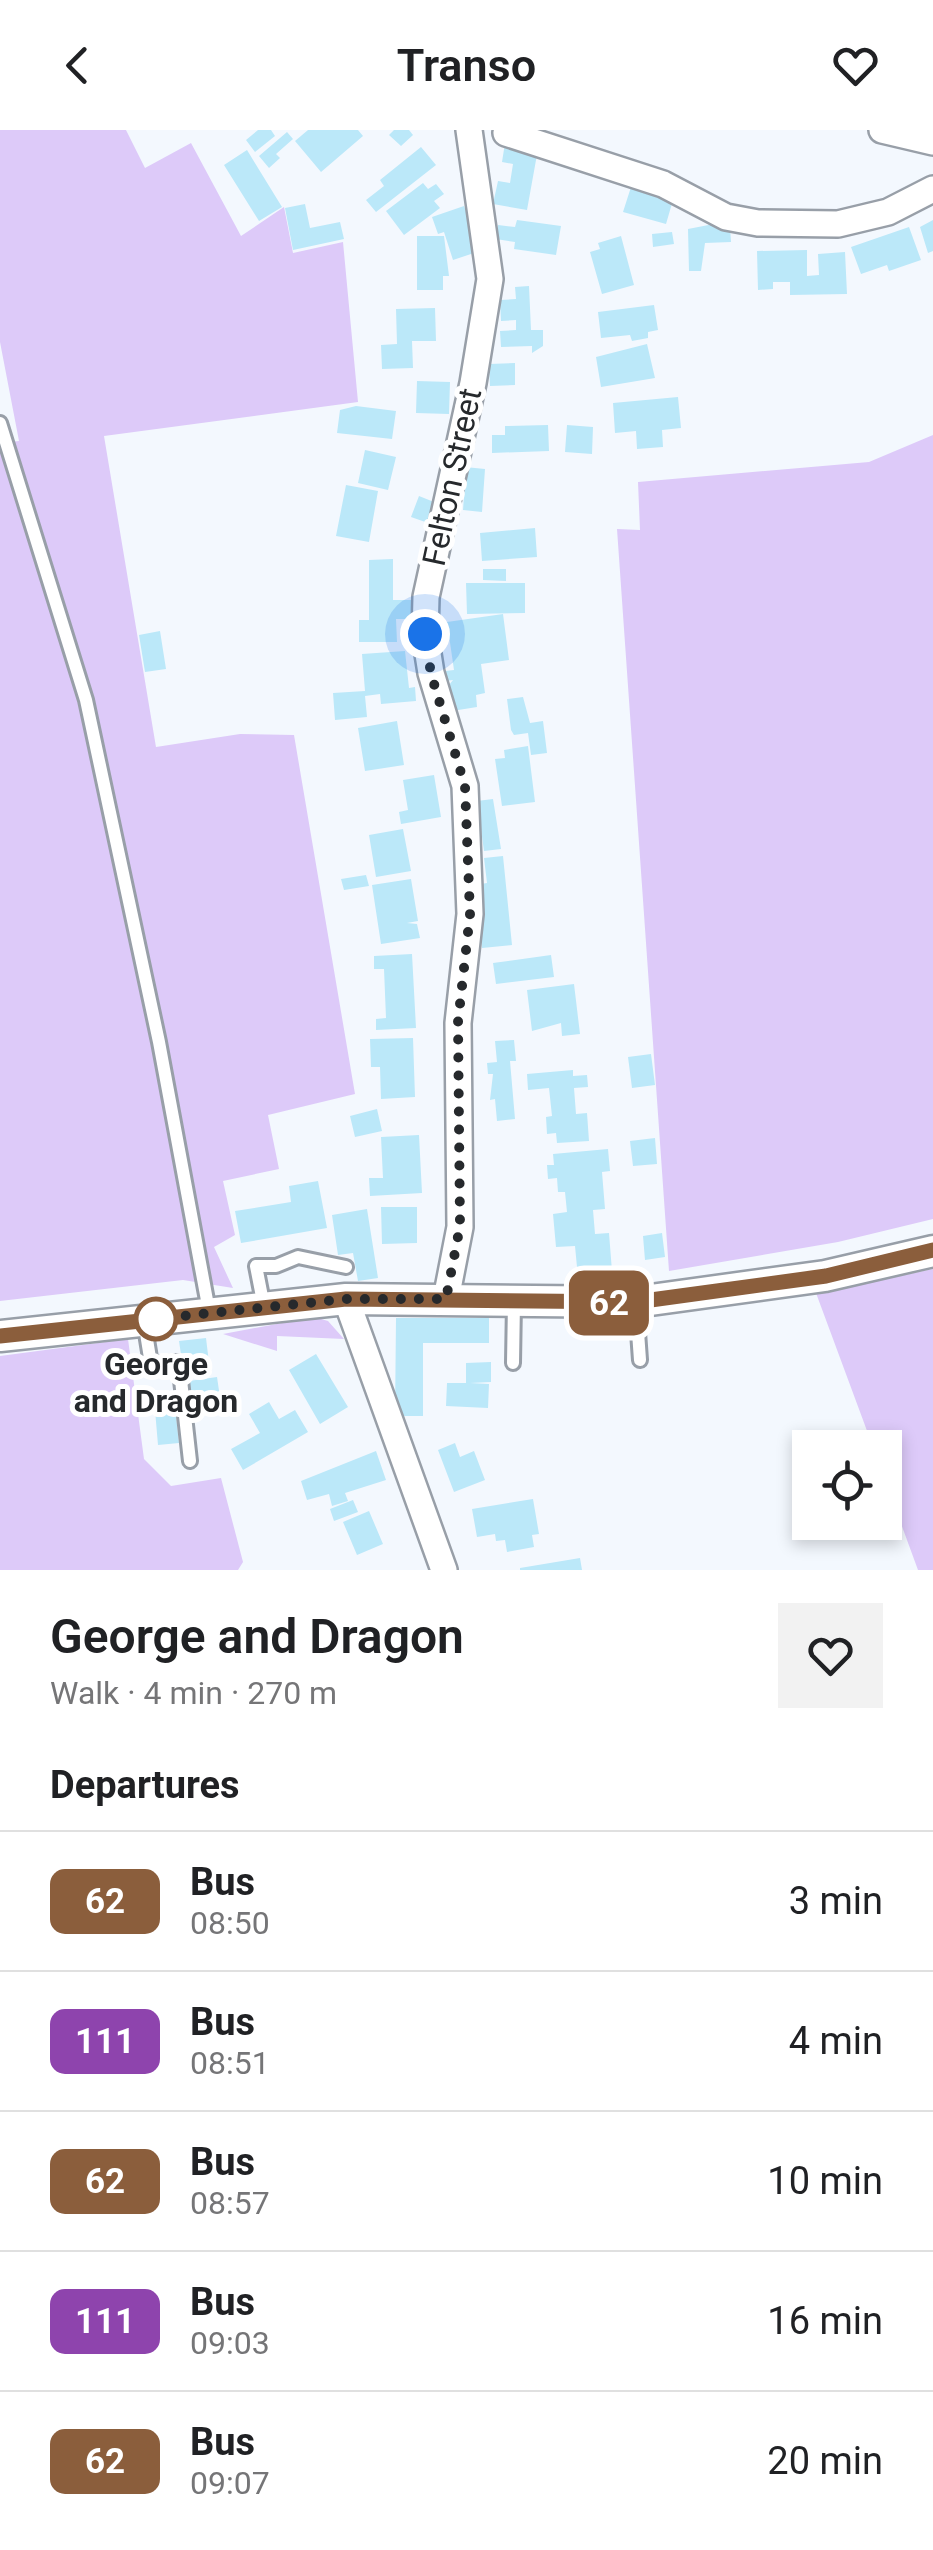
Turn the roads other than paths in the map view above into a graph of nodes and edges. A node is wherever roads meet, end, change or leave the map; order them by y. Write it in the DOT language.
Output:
graph roads {
  1 [pos="470,130"];
  2 [pos="882,130"];
  3 [pos="507,131"];
  4 [pos="933,142"];
  5 [pos="478,174"];
  6 [pos="933,189"];
  7 [pos="0,424"];
  8 [pos="933,1250"];
  9 [pos="346,1267"];
  10 [pos="346,1299"];
  11 [pos="446,1299"];
  12 [pos="514,1302"];
  13 [pos="636,1302"];
  14 [pos="264,1308"];
  15 [pos="209,1314"];
  16 [pos="144,1320"];
  17 [pos="0,1336"];
  18 [pos="640,1360"];
  19 [pos="512,1363"];
  20 [pos="190,1460"];
  21 [pos="444,1570"];
  1 -- 5 [label="street, Felton Street"];
  2 -- 4 [label="street"];
  3 -- 5 [label="street"];
  3 -- 6 [label="street"];
  5 -- 11 [label="street, Felton Street"];
  7 -- 15 [label="lane"];
  8 -- 13 [label="street"];
  9 -- 14 [label="lane"];
  10 -- 11 [label="street"];
  10 -- 14 [label="street"];
  10 -- 21 [label="street"];
  11 -- 12 [label="street"];
  12 -- 13 [label="street"];
  12 -- 19 [label="lane"];
  13 -- 18 [label="lane"];
  14 -- 15 [label="street"];
  15 -- 16 [label="street"];
  16 -- 17 [label="street"];
  16 -- 20 [label="lane"];
}
